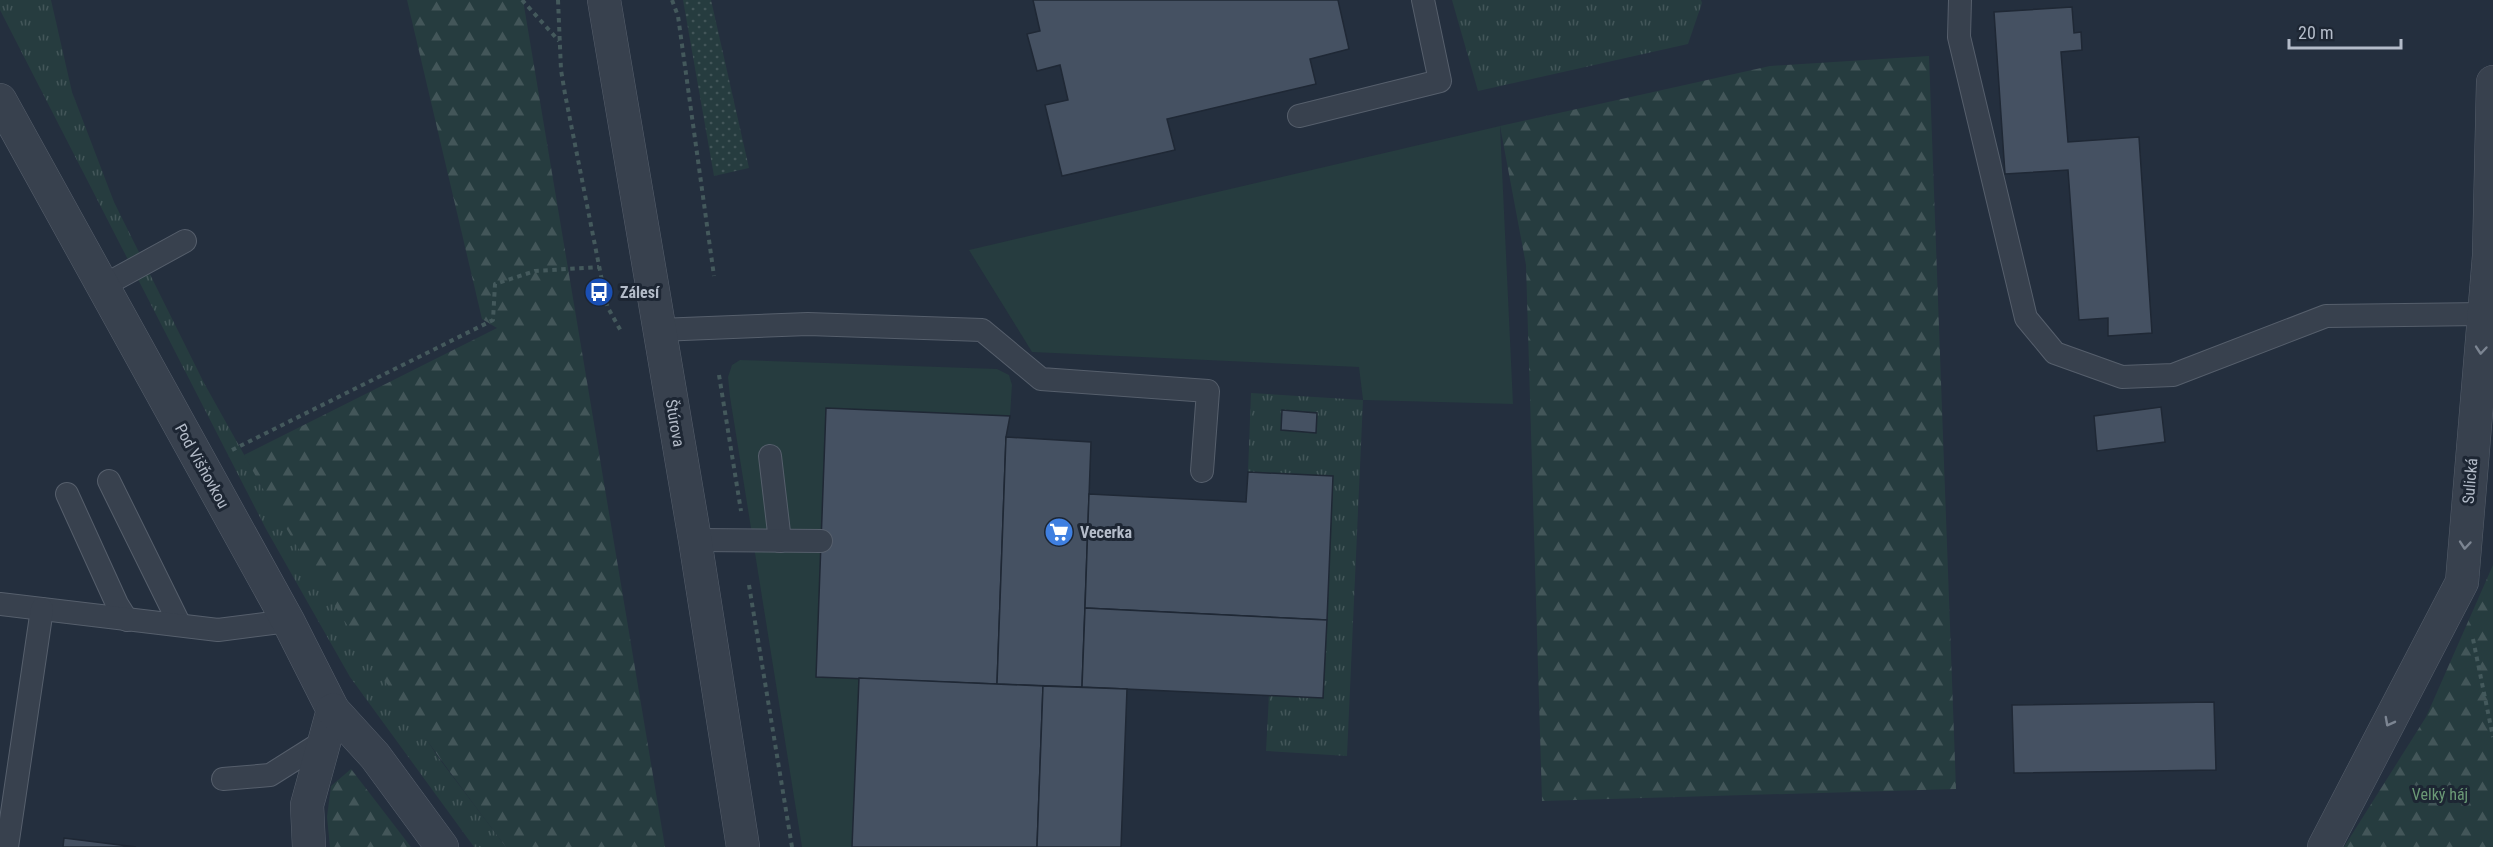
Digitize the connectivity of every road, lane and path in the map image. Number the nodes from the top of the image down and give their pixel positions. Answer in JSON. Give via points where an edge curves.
{"nodes":[{"id":1,"x":522,"y":0,"type":"edge"},
{"id":2,"x":604,"y":0,"type":"edge"},
{"id":3,"x":672,"y":0,"type":"edge"},
{"id":4,"x":1423,"y":0,"type":"edge"},
{"id":5,"x":1960,"y":0,"type":"edge"},
{"id":6,"x":560,"y":42,"type":"dead end"},
{"id":7,"x":2493,"y":82,"type":"edge"},
{"id":8,"x":0,"y":100,"type":"edge"},
{"id":9,"x":1299,"y":116,"type":"dead end"},
{"id":10,"x":185,"y":241,"type":"dead end"},
{"id":11,"x":599,"y":267,"type":"dead end"},
{"id":12,"x":714,"y":276,"type":"dead end"},
{"id":13,"x":103,"y":286,"type":"junction"},
{"id":14,"x":2483,"y":314,"type":"junction"},
{"id":15,"x":659,"y":330,"type":"junction"},
{"id":16,"x":719,"y":375,"type":"dead end"},
{"id":17,"x":770,"y":456,"type":"dead end"},
{"id":18,"x":202,"y":465,"type":"junction"},
{"id":19,"x":1202,"y":471,"type":"dead end"},
{"id":20,"x":109,"y":481,"type":"dead end"},
{"id":21,"x":67,"y":494,"type":"dead end"},
{"id":22,"x":743,"y":519,"type":"dead end"},
{"id":23,"x":695,"y":540,"type":"junction"},
{"id":24,"x":780,"y":541,"type":"junction"},
{"id":25,"x":821,"y":541,"type":"dead end"},
{"id":26,"x":750,"y":585,"type":"dead end"},
{"id":27,"x":0,"y":604,"type":"edge"},
{"id":28,"x":42,"y":609,"type":"junction"},
{"id":29,"x":127,"y":620,"type":"junction"},
{"id":30,"x":288,"y":621,"type":"junction"},
{"id":31,"x":180,"y":625,"type":"junction"},
{"id":32,"x":2473,"y":637,"type":"dead end"},
{"id":33,"x":333,"y":710,"type":"junction"},
{"id":34,"x":2493,"y":736,"type":"edge"},
{"id":35,"x":324,"y":741,"type":"junction"},
{"id":36,"x":223,"y":779,"type":"dead end"},
{"id":37,"x":7,"y":847,"type":"edge"},
{"id":38,"x":309,"y":847,"type":"edge"},
{"id":39,"x":442,"y":847,"type":"edge"},
{"id":40,"x":743,"y":847,"type":"edge"},
{"id":41,"x":792,"y":847,"type":"edge"},
{"id":42,"x":2324,"y":847,"type":"edge"}],
"edges":[{"from":1,"to":6,"type":"path"},
{"from":2,"to":15,"type":"street","name":"Štúrova"},
{"from":3,"to":12,"type":"path","via":[[678,16]]},
{"from":4,"to":9,"type":"lane","via":[[1440,81]]},
{"from":5,"to":14,"type":"lane","via":[[1959,37],[2026,318],[2055,353],[2122,377],[2173,375],[2326,316]]},
{"from":7,"to":14,"type":"street","name":"Sulická"},
{"from":8,"to":13,"type":"street","name":"Pod Višňovkou"},
{"from":10,"to":13,"type":"lane"},
{"from":11,"to":18,"type":"path","via":[[535,271],[495,284],[493,320]]},
{"from":13,"to":18,"type":"street","name":"Pod Višňovkou"},
{"from":14,"to":42,"type":"street","name":"Sulická","one_way":true,"via":[[2462,582]]},
{"from":15,"to":19,"type":"lane","via":[[808,324],[982,330],[1041,379],[1208,391]]},
{"from":15,"to":23,"type":"street","name":"Štúrova"},
{"from":16,"to":22,"type":"path"},
{"from":17,"to":24,"type":"lane"},
{"from":18,"to":30,"type":"street","name":"Pod Višňovkou"},
{"from":20,"to":31,"type":"lane"},
{"from":21,"to":29,"type":"lane"},
{"from":23,"to":24,"type":"lane"},
{"from":23,"to":40,"type":"street","name":"Štúrova"},
{"from":24,"to":25,"type":"lane"},
{"from":26,"to":41,"type":"path"},
{"from":27,"to":28,"type":"lane"},
{"from":28,"to":29,"type":"lane"},
{"from":28,"to":37,"type":"lane"},
{"from":29,"to":31,"type":"lane"},
{"from":30,"to":31,"type":"lane","via":[[218,630]]},
{"from":30,"to":33,"type":"street","name":"Pod Višňovkou"},
{"from":32,"to":34,"type":"path"},
{"from":33,"to":35,"type":"street"},
{"from":33,"to":39,"type":"street","name":"Pod Višňovkou","via":[[375,756]]},
{"from":35,"to":36,"type":"lane","via":[[270,775]]},
{"from":35,"to":38,"type":"street","via":[[307,805]]}]}
